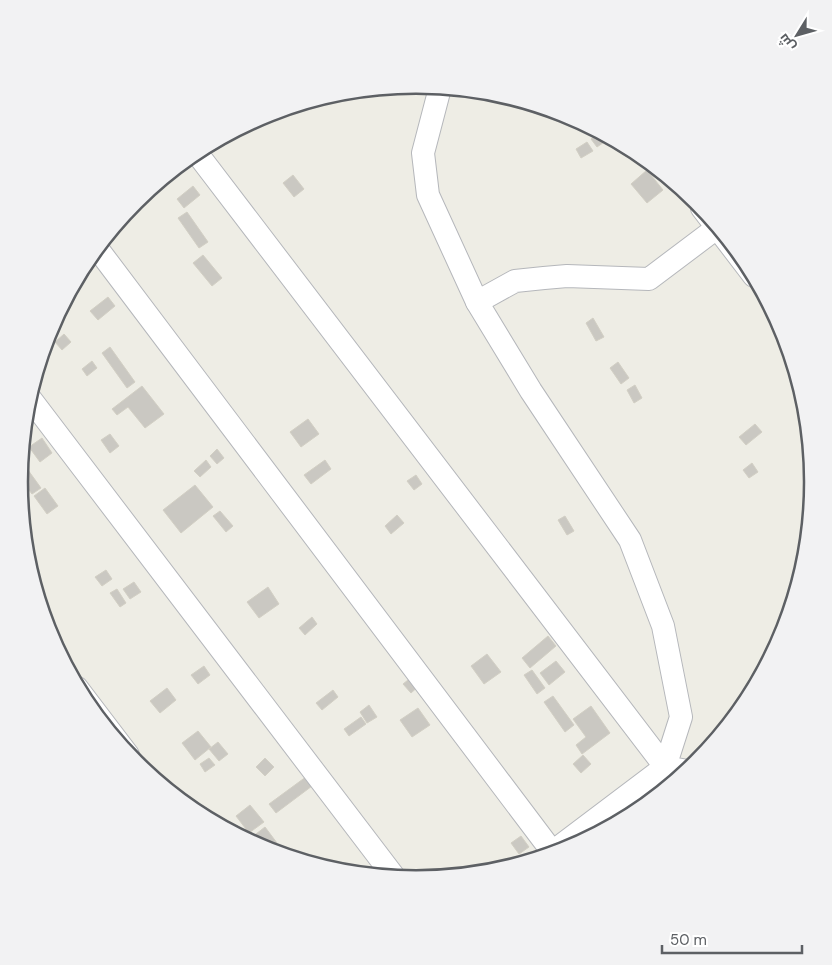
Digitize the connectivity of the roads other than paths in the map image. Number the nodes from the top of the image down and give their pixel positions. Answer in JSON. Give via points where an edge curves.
{"nodes":[{"id":1,"x":438,"y":95,"type":"edge"},
{"id":2,"x":201,"y":158,"type":"edge"},
{"id":3,"x":712,"y":231,"type":"edge"},
{"id":4,"x":102,"y":255,"type":"edge"},
{"id":5,"x":477,"y":302,"type":"junction"},
{"id":6,"x":35,"y":405,"type":"edge"},
{"id":7,"x":670,"y":774,"type":"edge"},
{"id":8,"x":580,"y":834,"type":"edge"},
{"id":9,"x":546,"y":848,"type":"edge"},
{"id":10,"x":389,"y":870,"type":"edge"}],
"edges":[{"from":1,"to":5,"type":"street","via":[[423,153],[428,195]]},
{"from":2,"to":7,"type":"street"},
{"from":3,"to":5,"type":"street","via":[[649,279],[567,276],[515,281]]},
{"from":4,"to":9,"type":"street"},
{"from":5,"to":7,"type":"street","via":[[531,391],[630,540],[663,626],[681,717]]},
{"from":6,"to":10,"type":"street"},
{"from":7,"to":8,"type":"street"}]}
